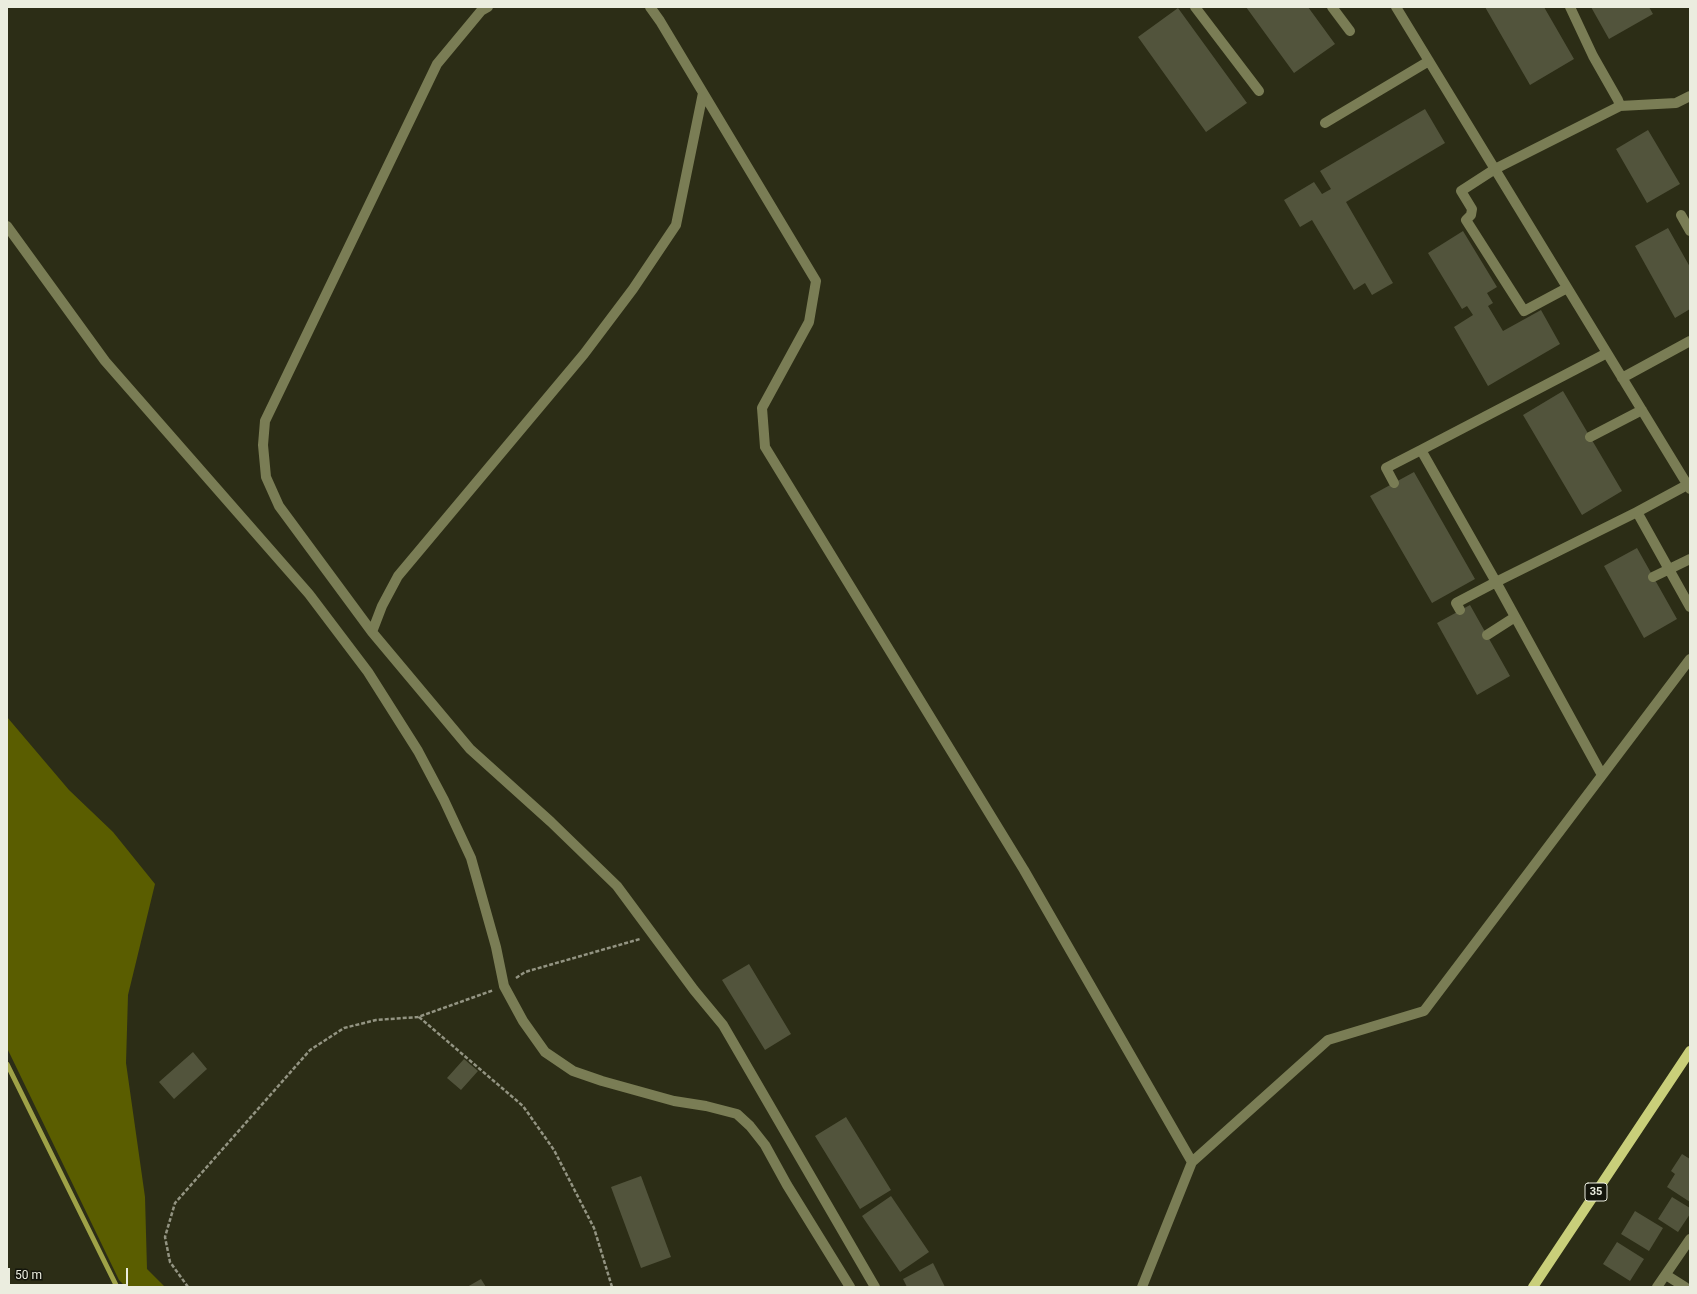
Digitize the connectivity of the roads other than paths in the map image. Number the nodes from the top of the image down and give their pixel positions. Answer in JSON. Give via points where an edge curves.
{"nodes":[{"id":1,"x":488,"y":7,"type":"edge"},
{"id":2,"x":650,"y":7,"type":"edge"},
{"id":3,"x":1195,"y":7,"type":"edge"},
{"id":4,"x":1332,"y":7,"type":"edge"},
{"id":5,"x":1396,"y":7,"type":"edge"},
{"id":6,"x":1570,"y":7,"type":"edge"},
{"id":7,"x":1350,"y":31,"type":"dead end"},
{"id":8,"x":1429,"y":61,"type":"junction"},
{"id":9,"x":1259,"y":92,"type":"dead end"},
{"id":10,"x":703,"y":93,"type":"junction"},
{"id":11,"x":1690,"y":96,"type":"edge"},
{"id":12,"x":1620,"y":106,"type":"junction"},
{"id":13,"x":1324,"y":123,"type":"dead end"},
{"id":14,"x":1495,"y":169,"type":"junction"},
{"id":15,"x":1681,"y":215,"type":"dead end"},
{"id":16,"x":7,"y":226,"type":"edge"},
{"id":17,"x":1690,"y":231,"type":"edge"},
{"id":18,"x":1567,"y":288,"type":"junction"},
{"id":19,"x":1690,"y":341,"type":"edge"},
{"id":20,"x":1607,"y":353,"type":"junction"},
{"id":21,"x":1622,"y":378,"type":"junction"},
{"id":22,"x":1642,"y":410,"type":"junction"},
{"id":23,"x":1590,"y":437,"type":"dead end"},
{"id":24,"x":1422,"y":450,"type":"junction"},
{"id":25,"x":1394,"y":483,"type":"dead end"},
{"id":26,"x":1689,"y":487,"type":"edge"},
{"id":27,"x":1637,"y":512,"type":"junction"},
{"id":28,"x":1690,"y":559,"type":"edge"},
{"id":29,"x":1669,"y":569,"type":"junction"},
{"id":30,"x":1653,"y":577,"type":"dead end"},
{"id":31,"x":1496,"y":582,"type":"junction"},
{"id":32,"x":1690,"y":607,"type":"edge"},
{"id":33,"x":1460,"y":610,"type":"dead end"},
{"id":34,"x":1515,"y":617,"type":"junction"},
{"id":35,"x":372,"y":632,"type":"junction"},
{"id":36,"x":1487,"y":634,"type":"dead end"},
{"id":37,"x":1690,"y":659,"type":"edge"},
{"id":38,"x":1602,"y":775,"type":"junction"},
{"id":39,"x":1690,"y":1051,"type":"edge"},
{"id":40,"x":1192,"y":1162,"type":"junction"},
{"id":41,"x":1690,"y":1239,"type":"edge"},
{"id":42,"x":1666,"y":1275,"type":"junction"},
{"id":43,"x":850,"y":1287,"type":"edge"},
{"id":44,"x":875,"y":1287,"type":"edge"},
{"id":45,"x":1142,"y":1287,"type":"edge"},
{"id":46,"x":1532,"y":1287,"type":"edge"},
{"id":47,"x":1657,"y":1287,"type":"edge"},
{"id":48,"x":1685,"y":1287,"type":"edge"}],
"edges":[{"from":1,"to":35,"type":"street","via":[[481,11],[437,64],[265,421],[263,445],[266,477],[279,506]]},
{"from":2,"to":10,"type":"street"},
{"from":3,"to":9,"type":"street"},
{"from":4,"to":7,"type":"street"},
{"from":5,"to":8,"type":"street"},
{"from":6,"to":12,"type":"street"},
{"from":8,"to":13,"type":"street"},
{"from":8,"to":14,"type":"street"},
{"from":10,"to":35,"type":"street","via":[[676,225],[584,354],[398,576]]},
{"from":10,"to":40,"type":"street","via":[[816,281],[809,322],[762,408],[765,447],[1024,870]]},
{"from":11,"to":12,"type":"street","via":[[1676,103]]},
{"from":12,"to":14,"type":"street"},
{"from":14,"to":18,"type":"street"},
{"from":14,"to":18,"type":"street","via":[[1461,191],[1472,208],[1471,215],[1466,220],[1524,311]]},
{"from":15,"to":17,"type":"street"},
{"from":16,"to":43,"type":"street","via":[[105,361],[309,594],[368,672],[418,751],[444,800],[471,858],[504,986],[523,1021],[545,1052],[573,1071],[674,1101],[737,1114],[765,1145]]},
{"from":18,"to":20,"type":"street"},
{"from":19,"to":21,"type":"street"},
{"from":20,"to":21,"type":"street"},
{"from":20,"to":24,"type":"street"},
{"from":21,"to":22,"type":"street"},
{"from":22,"to":23,"type":"street"},
{"from":22,"to":26,"type":"street"},
{"from":24,"to":25,"type":"street","via":[[1386,468]]},
{"from":24,"to":31,"type":"street"},
{"from":26,"to":27,"type":"street"},
{"from":27,"to":29,"type":"street"},
{"from":27,"to":31,"type":"street"},
{"from":28,"to":29,"type":"street"},
{"from":29,"to":30,"type":"street"},
{"from":29,"to":32,"type":"street"},
{"from":31,"to":33,"type":"street","via":[[1456,603]]},
{"from":31,"to":34,"type":"street"},
{"from":34,"to":36,"type":"street"},
{"from":34,"to":38,"type":"street"},
{"from":35,"to":44,"type":"street","via":[[470,749],[617,886],[724,1026]]},
{"from":37,"to":38,"type":"street"},
{"from":38,"to":40,"type":"street","via":[[1424,1011],[1328,1040]]},
{"from":39,"to":46,"type":"main road","number":"35"},
{"from":40,"to":45,"type":"street"},
{"from":41,"to":42,"type":"street"},
{"from":42,"to":47,"type":"street"},
{"from":42,"to":48,"type":"street"}]}
